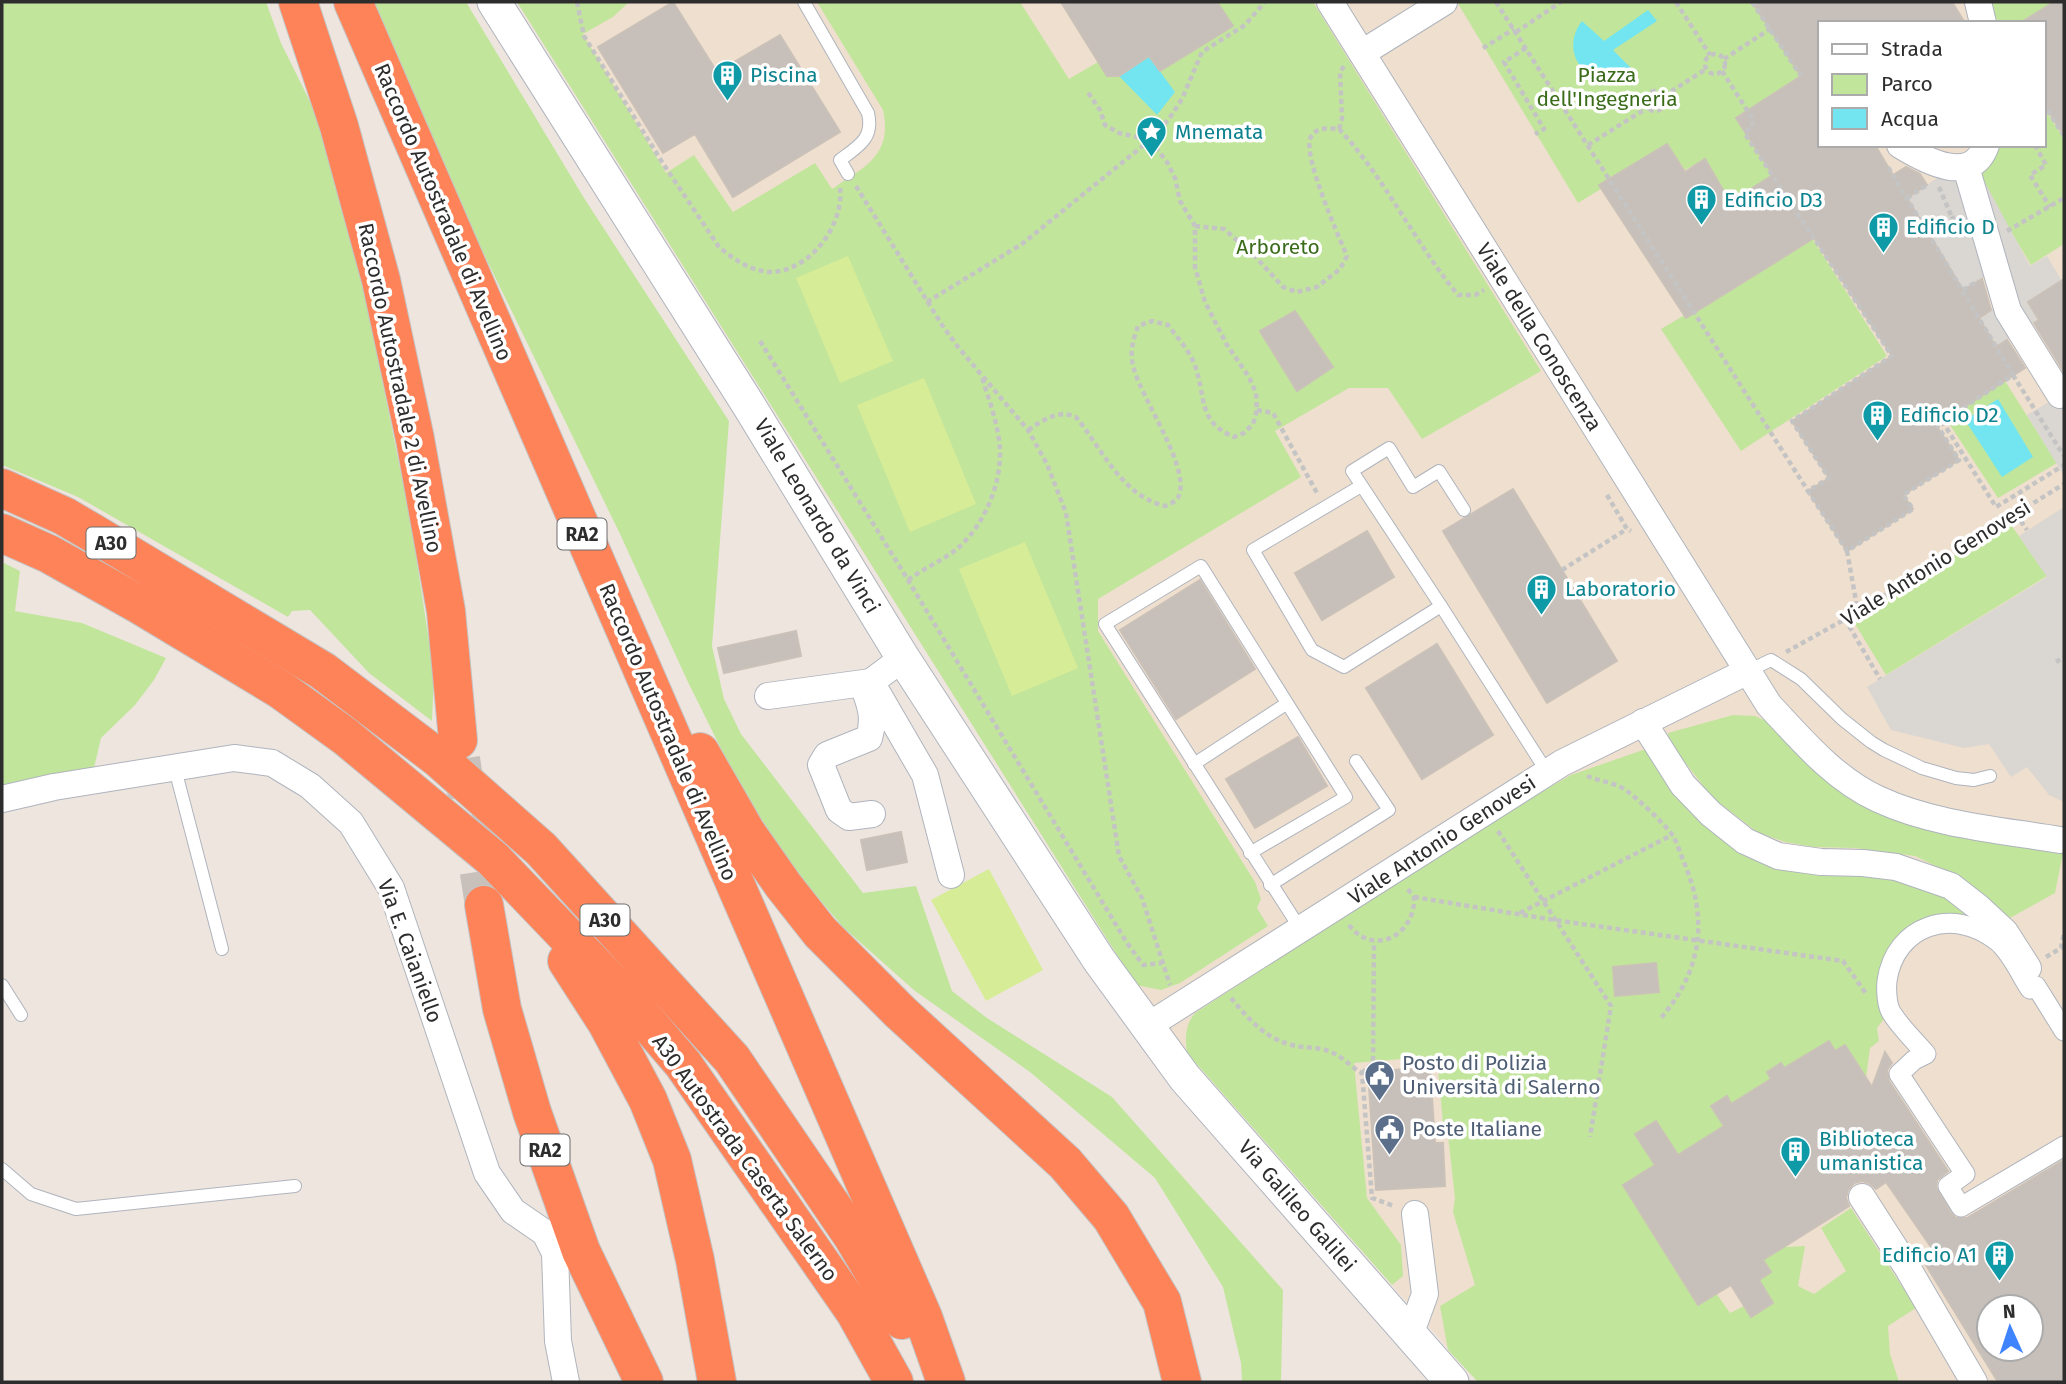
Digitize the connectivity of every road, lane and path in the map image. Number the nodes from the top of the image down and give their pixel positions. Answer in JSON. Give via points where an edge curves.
{"nodes":[{"id":1,"x":298,"y":2,"type":"edge"},
{"id":2,"x":352,"y":2,"type":"edge"},
{"id":3,"x":494,"y":2,"type":"edge"},
{"id":4,"x":577,"y":2,"type":"edge"},
{"id":5,"x":804,"y":2,"type":"edge"},
{"id":6,"x":1265,"y":2,"type":"edge"},
{"id":7,"x":1330,"y":2,"type":"edge"},
{"id":8,"x":1444,"y":2,"type":"edge"},
{"id":9,"x":1496,"y":2,"type":"edge"},
{"id":10,"x":1561,"y":2,"type":"edge"},
{"id":11,"x":1676,"y":2,"type":"edge"},
{"id":12,"x":1752,"y":2,"type":"edge"},
{"id":13,"x":1978,"y":2,"type":"edge"},
{"id":14,"x":1983,"y":21,"type":"edge"},
{"id":15,"x":1770,"y":29,"type":"junction"},
{"id":16,"x":1515,"y":30,"type":"junction"},
{"id":17,"x":1483,"y":48,"type":"dead end"},
{"id":18,"x":1526,"y":48,"type":"junction"},
{"id":19,"x":1362,"y":53,"type":"junction"},
{"id":20,"x":1710,"y":55,"type":"junction"},
{"id":21,"x":1724,"y":59,"type":"junction"},
{"id":22,"x":1706,"y":69,"type":"junction"},
{"id":23,"x":1722,"y":71,"type":"junction"},
{"id":24,"x":1801,"y":76,"type":"dead end"},
{"id":25,"x":1087,"y":91,"type":"dead end"},
{"id":26,"x":1664,"y":96,"type":"junction"},
{"id":27,"x":2045,"y":106,"type":"edge"},
{"id":28,"x":1647,"y":108,"type":"junction"},
{"id":29,"x":1339,"y":129,"type":"junction"},
{"id":30,"x":1535,"y":134,"type":"dead end"},
{"id":31,"x":2064,"y":136,"type":"edge"},
{"id":32,"x":1150,"y":140,"type":"junction"},
{"id":33,"x":1588,"y":145,"type":"junction"},
{"id":34,"x":1985,"y":147,"type":"edge"},
{"id":35,"x":2036,"y":147,"type":"edge"},
{"id":36,"x":1894,"y":155,"type":"edge"},
{"id":37,"x":420,"y":159,"type":"junction"},
{"id":38,"x":1966,"y":167,"type":"junction"},
{"id":39,"x":848,"y":174,"type":"junction"},
{"id":40,"x":2064,"y":198,"type":"edge"},
{"id":41,"x":1978,"y":206,"type":"junction"},
{"id":42,"x":2050,"y":206,"type":"junction"},
{"id":43,"x":1195,"y":226,"type":"junction"},
{"id":44,"x":1928,"y":231,"type":"junction"},
{"id":45,"x":1988,"y":242,"type":"junction"},
{"id":46,"x":1503,"y":279,"type":"junction"},
{"id":47,"x":927,"y":302,"type":"junction"},
{"id":48,"x":760,"y":341,"type":"dead end"},
{"id":49,"x":980,"y":373,"type":"junction"},
{"id":50,"x":2013,"y":375,"type":"junction"},
{"id":51,"x":2060,"y":395,"type":"dead end"},
{"id":52,"x":1257,"y":410,"type":"junction"},
{"id":53,"x":1942,"y":421,"type":"junction"},
{"id":54,"x":1028,"y":430,"type":"junction"},
{"id":55,"x":2064,"y":456,"type":"edge"},
{"id":56,"x":2064,"y":464,"type":"edge"},
{"id":57,"x":2064,"y":484,"type":"edge"},
{"id":58,"x":1361,"y":485,"type":"junction"},
{"id":59,"x":2,"y":488,"type":"edge"},
{"id":60,"x":1808,"y":491,"type":"junction"},
{"id":61,"x":1325,"y":507,"type":"junction"},
{"id":62,"x":1464,"y":510,"type":"dead end"},
{"id":63,"x":2016,"y":514,"type":"junction"},
{"id":64,"x":1627,"y":529,"type":"dead end"},
{"id":65,"x":2027,"y":530,"type":"dead end"},
{"id":66,"x":2,"y":533,"type":"edge"},
{"id":67,"x":1847,"y":551,"type":"junction"},
{"id":68,"x":1562,"y":570,"type":"dead end"},
{"id":69,"x":908,"y":580,"type":"junction"},
{"id":70,"x":1441,"y":606,"type":"junction"},
{"id":71,"x":1858,"y":612,"type":"junction"},
{"id":72,"x":1845,"y":619,"type":"junction"},
{"id":73,"x":2064,"y":657,"type":"edge"},
{"id":74,"x":903,"y":658,"type":"junction"},
{"id":75,"x":2056,"y":662,"type":"dead end"},
{"id":76,"x":1759,"y":666,"type":"junction"},
{"id":77,"x":1880,"y":679,"type":"dead end"},
{"id":78,"x":866,"y":683,"type":"junction"},
{"id":79,"x":768,"y":696,"type":"dead end"},
{"id":80,"x":1286,"y":704,"type":"junction"},
{"id":81,"x":1643,"y":722,"type":"junction"},
{"id":82,"x":346,"y":737,"type":"junction"},
{"id":83,"x":458,"y":740,"type":"tunnel mouth"},
{"id":84,"x":1356,"y":761,"type":"dead end"},
{"id":85,"x":1194,"y":764,"type":"junction"},
{"id":86,"x":1554,"y":767,"type":"junction"},
{"id":87,"x":175,"y":769,"type":"junction"},
{"id":88,"x":1990,"y":776,"type":"dead end"},
{"id":89,"x":2,"y":799,"type":"edge"},
{"id":90,"x":1487,"y":812,"type":"junction"},
{"id":91,"x":873,"y":814,"type":"dead end"},
{"id":92,"x":1672,"y":835,"type":"junction"},
{"id":93,"x":2060,"y":840,"type":"dead end"},
{"id":94,"x":1250,"y":853,"type":"junction"},
{"id":95,"x":1394,"y":870,"type":"junction"},
{"id":96,"x":951,"y":875,"type":"dead end"},
{"id":97,"x":1270,"y":885,"type":"junction"},
{"id":98,"x":1414,"y":897,"type":"junction"},
{"id":99,"x":1543,"y":901,"type":"junction"},
{"id":100,"x":484,"y":905,"type":"tunnel mouth"},
{"id":101,"x":1336,"y":908,"type":"junction"},
{"id":102,"x":1520,"y":913,"type":"junction"},
{"id":103,"x":1554,"y":920,"type":"junction"},
{"id":104,"x":1301,"y":930,"type":"junction"},
{"id":105,"x":1698,"y":940,"type":"junction"},
{"id":106,"x":1374,"y":942,"type":"junction"},
{"id":107,"x":222,"y":949,"type":"dead end"},
{"id":108,"x":1162,"y":963,"type":"junction"},
{"id":109,"x":2028,"y":968,"type":"dead end"},
{"id":110,"x":1219,"y":981,"type":"junction"},
{"id":111,"x":2,"y":985,"type":"edge"},
{"id":112,"x":1874,"y":1004,"type":"dead end"},
{"id":113,"x":1179,"y":1005,"type":"junction"},
{"id":114,"x":20,"y":1015,"type":"dead end"},
{"id":115,"x":1660,"y":1019,"type":"dead end"},
{"id":116,"x":1146,"y":1027,"type":"junction"},
{"id":117,"x":2064,"y":1031,"type":"edge"},
{"id":118,"x":1363,"y":1073,"type":"junction"},
{"id":119,"x":1590,"y":1137,"type":"dead end"},
{"id":120,"x":2064,"y":1146,"type":"edge"},
{"id":121,"x":2,"y":1169,"type":"edge"},
{"id":122,"x":295,"y":1186,"type":"dead end"},
{"id":123,"x":1862,"y":1197,"type":"dead end"},
{"id":124,"x":1415,"y":1213,"type":"joint"},
{"id":125,"x":1410,"y":1335,"type":"junction"},
{"id":126,"x":566,"y":1382,"type":"edge"},
{"id":127,"x":644,"y":1382,"type":"edge"},
{"id":128,"x":717,"y":1382,"type":"edge"},
{"id":129,"x":894,"y":1382,"type":"edge"},
{"id":130,"x":935,"y":1382,"type":"edge"},
{"id":131,"x":946,"y":1382,"type":"edge"},
{"id":132,"x":1182,"y":1382,"type":"edge"},
{"id":133,"x":1452,"y":1382,"type":"edge"},
{"id":134,"x":1974,"y":1382,"type":"edge"}],
"edges":[{"from":1,"to":83,"type":"highway","name":"Raccordo Autostradale 2 di Avellino","via":[[381,280],[446,611]]},
{"from":2,"to":37,"type":"highway","name":"Raccordo Autostradale di Avellino","number":"RA2"},
{"from":3,"to":74,"type":"street","name":"Viale Leonardo da Vinci"},
{"from":4,"to":39,"type":"path","via":[[584,36],[662,162],[729,256],[770,272],[786,269],[814,253],[831,229],[841,195],[840,180]]},
{"from":5,"to":39,"type":"lane","via":[[868,113],[866,140],[840,160]]},
{"from":6,"to":32,"type":"path","via":[[1245,25],[1202,52],[1182,99]]},
{"from":7,"to":19,"type":"street","name":"Viale della Conoscenza"},
{"from":8,"to":19,"type":"street"},
{"from":9,"to":16,"type":"path"},
{"from":10,"to":16,"type":"path"},
{"from":11,"to":20,"type":"path"},
{"from":12,"to":15,"type":"path"},
{"from":13,"to":14,"type":"street"},
{"from":15,"to":21,"type":"path"},
{"from":15,"to":24,"type":"path"},
{"from":16,"to":17,"type":"path"},
{"from":16,"to":18,"type":"path"},
{"from":18,"to":30,"type":"path","via":[[1504,62],[1544,128]]},
{"from":18,"to":33,"type":"path"},
{"from":19,"to":29,"type":"path","via":[[1341,69]]},
{"from":19,"to":46,"type":"street","name":"Viale della Conoscenza"},
{"from":20,"to":21,"type":"path"},
{"from":20,"to":22,"type":"path"},
{"from":21,"to":23,"type":"path"},
{"from":22,"to":23,"type":"path","via":[[1712,74]]},
{"from":22,"to":26,"type":"path"},
{"from":23,"to":60,"type":"path","via":[[1754,121],[1745,134],[1892,356],[1792,421],[1829,478]]},
{"from":25,"to":32,"type":"path","via":[[1105,125]]},
{"from":26,"to":28,"type":"path","via":[[1665,106],[1660,110]]},
{"from":26,"to":28,"type":"path","via":[[1656,90],[1649,93],[1644,101]]},
{"from":27,"to":31,"type":"path"},
{"from":28,"to":33,"type":"path"},
{"from":29,"to":43,"type":"path","via":[[1320,129],[1309,141],[1314,168],[1347,256],[1340,269],[1317,287],[1297,292],[1283,287],[1224,229]]},
{"from":29,"to":46,"type":"path","via":[[1458,295],[1475,295]]},
{"from":32,"to":43,"type":"path","via":[[1167,162],[1180,201]]},
{"from":32,"to":47,"type":"path","via":[[1022,244]]},
{"from":33,"to":60,"type":"path"},
{"from":34,"to":38,"type":"street","via":[[1980,160]]},
{"from":35,"to":42,"type":"path","via":[[2046,164],[2030,174]]},
{"from":36,"to":38,"type":"street"},
{"from":36,"to":44,"type":"path"},
{"from":37,"to":131,"type":"highway","name":"Raccordo Autostradale di Avellino","number":"RA2","via":[[923,1317]]},
{"from":37,"to":132,"type":"highway","via":[[464,225],[704,760],[746,832],[820,932],[1065,1163],[1111,1217],[1162,1302]]},
{"from":38,"to":41,"type":"street"},
{"from":39,"to":47,"type":"path"},
{"from":40,"to":42,"type":"path"},
{"from":41,"to":44,"type":"path"},
{"from":41,"to":45,"type":"street"},
{"from":42,"to":45,"type":"path"},
{"from":43,"to":52,"type":"path","via":[[1195,267],[1205,302],[1249,377]]},
{"from":44,"to":50,"type":"path"},
{"from":45,"to":51,"type":"street","via":[[2008,311]]},
{"from":46,"to":76,"type":"street","name":"Viale della Conoscenza"},
{"from":47,"to":49,"type":"path"},
{"from":48,"to":69,"type":"path"},
{"from":49,"to":54,"type":"path"},
{"from":49,"to":69,"type":"path","via":[[1000,451],[995,489],[980,522],[958,548]]},
{"from":50,"to":53,"type":"path"},
{"from":50,"to":55,"type":"path"},
{"from":52,"to":54,"type":"path","via":[[1244,433],[1234,437],[1220,431],[1209,421],[1193,360],[1168,325],[1152,321],[1138,326],[1131,344],[1133,368],[1179,469],[1177,500],[1165,506],[1137,495],[1076,417],[1066,412]]},
{"from":52,"to":61,"type":"path","via":[[1273,413]]},
{"from":53,"to":56,"type":"path","via":[[1996,507]]},
{"from":53,"to":67,"type":"path","via":[[1937,425],[1959,460],[1903,495],[1913,509]]},
{"from":54,"to":108,"type":"path","via":[[1066,513],[1119,856],[1142,898]]},
{"from":57,"to":63,"type":"path","name":"Viale Antonio Genovesi"},
{"from":58,"to":61,"type":"lane"},
{"from":58,"to":62,"type":"lane","via":[[1352,471],[1389,448],[1413,487],[1439,471]]},
{"from":58,"to":70,"type":"lane"},
{"from":59,"to":130,"type":"highway","name":"A30 Autostrada Caserta Salerno","number":"A30","via":[[64,516],[323,671],[438,758],[541,849],[732,1059],[853,1237]]},
{"from":60,"to":67,"type":"path"},
{"from":61,"to":70,"type":"lane","via":[[1253,550],[1312,650],[1344,667]]},
{"from":63,"to":65,"type":"path"},
{"from":63,"to":71,"type":"path","name":"Viale Antonio Genovesi"},
{"from":64,"to":68,"type":"path"},
{"from":66,"to":82,"type":"highway","name":"A30 Autostrada Caserta Salerno","number":"A30","via":[[141,605],[281,690]]},
{"from":67,"to":71,"type":"path"},
{"from":69,"to":108,"type":"path","via":[[1128,943],[1143,965]]},
{"from":70,"to":86,"type":"lane"},
{"from":71,"to":72,"type":"path","name":"Viale Antonio Genovesi"},
{"from":72,"to":76,"type":"path","name":"Viale Antonio Genovesi"},
{"from":72,"to":77,"type":"path"},
{"from":73,"to":75,"type":"path"},
{"from":74,"to":78,"type":"street"},
{"from":74,"to":116,"type":"street","name":"Viale Leonardo da Vinci"},
{"from":76,"to":81,"type":"street","name":"Viale Antonio Genovesi"},
{"from":76,"to":88,"type":"lane","via":[[1801,679],[1842,719],[1884,750],[1956,778]]},
{"from":76,"to":93,"type":"street","name":"Viale della Conoscenza","via":[[1769,705],[1809,748],[1877,799],[1923,816]]},
{"from":78,"to":79,"type":"street"},
{"from":78,"to":91,"type":"street","via":[[873,710],[869,738],[827,755],[821,765],[839,810],[849,817]]},
{"from":78,"to":96,"type":"street","via":[[925,775]]},
{"from":80,"to":85,"type":"lane"},
{"from":80,"to":85,"type":"lane","via":[[1201,566],[1105,624]]},
{"from":80,"to":94,"type":"lane","via":[[1346,797]]},
{"from":81,"to":86,"type":"street","name":"Viale Antonio Genovesi"},
{"from":81,"to":109,"type":"street","via":[[1683,785],[1745,841],[1778,856],[1896,867],[1951,886],[2005,932]]},
{"from":82,"to":128,"type":"highway","via":[[359,763],[562,953],[607,1023],[648,1100],[673,1160]]},
{"from":82,"to":129,"type":"highway","name":"A30 Autostrada Caserta Salerno","number":"A30","via":[[493,859],[683,1064],[855,1312]]},
{"from":84,"to":97,"type":"lane","via":[[1389,810]]},
{"from":85,"to":94,"type":"lane"},
{"from":86,"to":90,"type":"street","name":"Viale Antonio Genovesi"},
{"from":86,"to":92,"type":"path","via":[[1625,789]]},
{"from":87,"to":89,"type":"street","name":"Via E. Caianiello"},
{"from":87,"to":107,"type":"lane"},
{"from":87,"to":126,"type":"street","name":"Via E. Caianiello","via":[[234,758],[272,763],[310,786],[351,823],[391,888],[487,1173],[513,1210],[545,1233],[555,1253],[558,1341]]},
{"from":90,"to":95,"type":"street","name":"Viale Antonio Genovesi"},
{"from":90,"to":99,"type":"path"},
{"from":92,"to":99,"type":"path"},
{"from":92,"to":105,"type":"path","via":[[1695,895]]},
{"from":94,"to":97,"type":"lane"},
{"from":95,"to":98,"type":"path"},
{"from":95,"to":101,"type":"street","name":"Viale Antonio Genovesi"},
{"from":97,"to":104,"type":"lane"},
{"from":98,"to":102,"type":"path"},
{"from":98,"to":106,"type":"path","via":[[1406,926],[1389,939]]},
{"from":99,"to":102,"type":"path"},
{"from":99,"to":103,"type":"path"},
{"from":100,"to":127,"type":"highway","number":"RA2","via":[[502,1009],[532,1112],[581,1251]]},
{"from":101,"to":104,"type":"street","name":"Viale Antonio Genovesi"},
{"from":101,"to":106,"type":"path","via":[[1355,933]]},
{"from":102,"to":103,"type":"path"},
{"from":103,"to":105,"type":"path"},
{"from":103,"to":119,"type":"path","via":[[1611,1006]]},
{"from":104,"to":110,"type":"street","name":"Viale Antonio Genovesi"},
{"from":105,"to":112,"type":"path","via":[[1843,961]]},
{"from":105,"to":115,"type":"path","via":[[1688,978]]},
{"from":106,"to":118,"type":"path","via":[[1373,1063]]},
{"from":108,"to":113,"type":"path"},
{"from":110,"to":113,"type":"street","name":"Viale Antonio Genovesi"},
{"from":110,"to":118,"type":"path","via":[[1252,1024],[1292,1045],[1335,1053]]},
{"from":111,"to":114,"type":"lane"},
{"from":113,"to":116,"type":"street","name":"Viale Antonio Genovesi"},
{"from":116,"to":125,"type":"street","name":"Via Galileo Galilei","via":[[1185,1079]]},
{"from":117,"to":120,"type":"street","via":[[2036,986],[2030,989],[2000,943],[1970,925],[1926,928],[1906,940],[1890,962],[1886,987],[1890,1011],[1926,1054],[1899,1074],[1965,1174],[1948,1186],[1961,1207]]},
{"from":118,"to":124,"type":"path","via":[[1372,1198]]},
{"from":121,"to":122,"type":"lane","via":[[31,1194],[76,1209]]},
{"from":123,"to":134,"type":"street"},
{"from":124,"to":125,"type":"street","via":[[1425,1294]]},
{"from":125,"to":133,"type":"street","name":"Via Galileo Galilei"}]}
